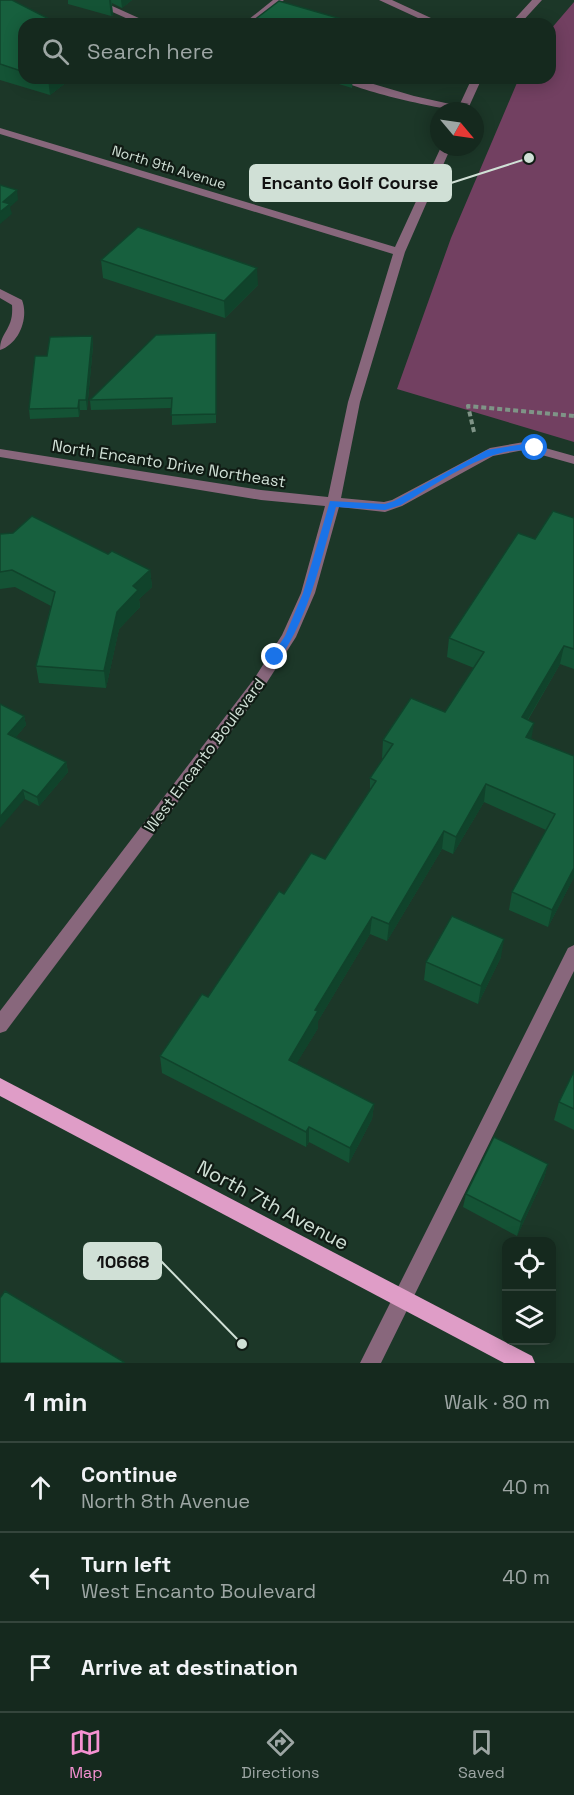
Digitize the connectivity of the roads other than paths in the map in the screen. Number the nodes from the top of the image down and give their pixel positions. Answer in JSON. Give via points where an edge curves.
{"nodes":[{"id":1,"x":91,"y":0,"type":"edge"},
{"id":2,"x":279,"y":0,"type":"edge"},
{"id":3,"x":384,"y":0,"type":"edge"},
{"id":4,"x":537,"y":0,"type":"edge"},
{"id":5,"x":133,"y":18,"type":"edge"},
{"id":6,"x":256,"y":18,"type":"edge"},
{"id":7,"x":425,"y":18,"type":"edge"},
{"id":8,"x":520,"y":18,"type":"edge"},
{"id":9,"x":362,"y":84,"type":"edge"},
{"id":10,"x":474,"y":84,"type":"edge"},
{"id":11,"x":466,"y":102,"type":"edge"},
{"id":12,"x":430,"y":103,"type":"edge"},
{"id":13,"x":0,"y":131,"type":"edge"},
{"id":14,"x":442,"y":156,"type":"edge"},
{"id":15,"x":399,"y":252,"type":"junction"},
{"id":16,"x":0,"y":293,"type":"edge"},
{"id":17,"x":0,"y":346,"type":"edge"},
{"id":18,"x":0,"y":453,"type":"edge"},
{"id":19,"x":574,"y":460,"type":"edge"},
{"id":20,"x":333,"y":504,"type":"junction"},
{"id":21,"x":574,"y":952,"type":"edge"},
{"id":22,"x":0,"y":1025,"type":"edge"},
{"id":23,"x":0,"y":1087,"type":"edge"},
{"id":24,"x":403,"y":1299,"type":"junction"},
{"id":25,"x":370,"y":1363,"type":"edge"},
{"id":26,"x":525,"y":1363,"type":"edge"}],
"edges":[{"from":1,"to":5,"type":"street"},
{"from":2,"to":6,"type":"street"},
{"from":3,"to":7,"type":"street"},
{"from":4,"to":8,"type":"street"},
{"from":9,"to":12,"type":"street"},
{"from":10,"to":11,"type":"street"},
{"from":13,"to":15,"type":"street","name":"North 9th Avenue"},
{"from":14,"to":15,"type":"street","name":"West Encanto Boulevard"},
{"from":15,"to":20,"type":"street","name":"West Encanto Boulevard","via":[[354,402]]},
{"from":16,"to":17,"type":"street","via":[[18,303],[20,320],[15,333]]},
{"from":18,"to":20,"type":"street","name":"North Encanto Drive Northeast"},
{"from":19,"to":20,"type":"street","name":"North Encanto Drive Northeast","via":[[524,446],[490,452],[398,503],[385,507]]},
{"from":20,"to":22,"type":"street","name":"West Encanto Boulevard","via":[[308,593],[289,637],[259,683]]},
{"from":21,"to":24,"type":"street"},
{"from":23,"to":24,"type":"main road","name":"North 7th Avenue"},
{"from":24,"to":25,"type":"street"},
{"from":24,"to":26,"type":"main road","name":"North 7th Avenue"}]}
